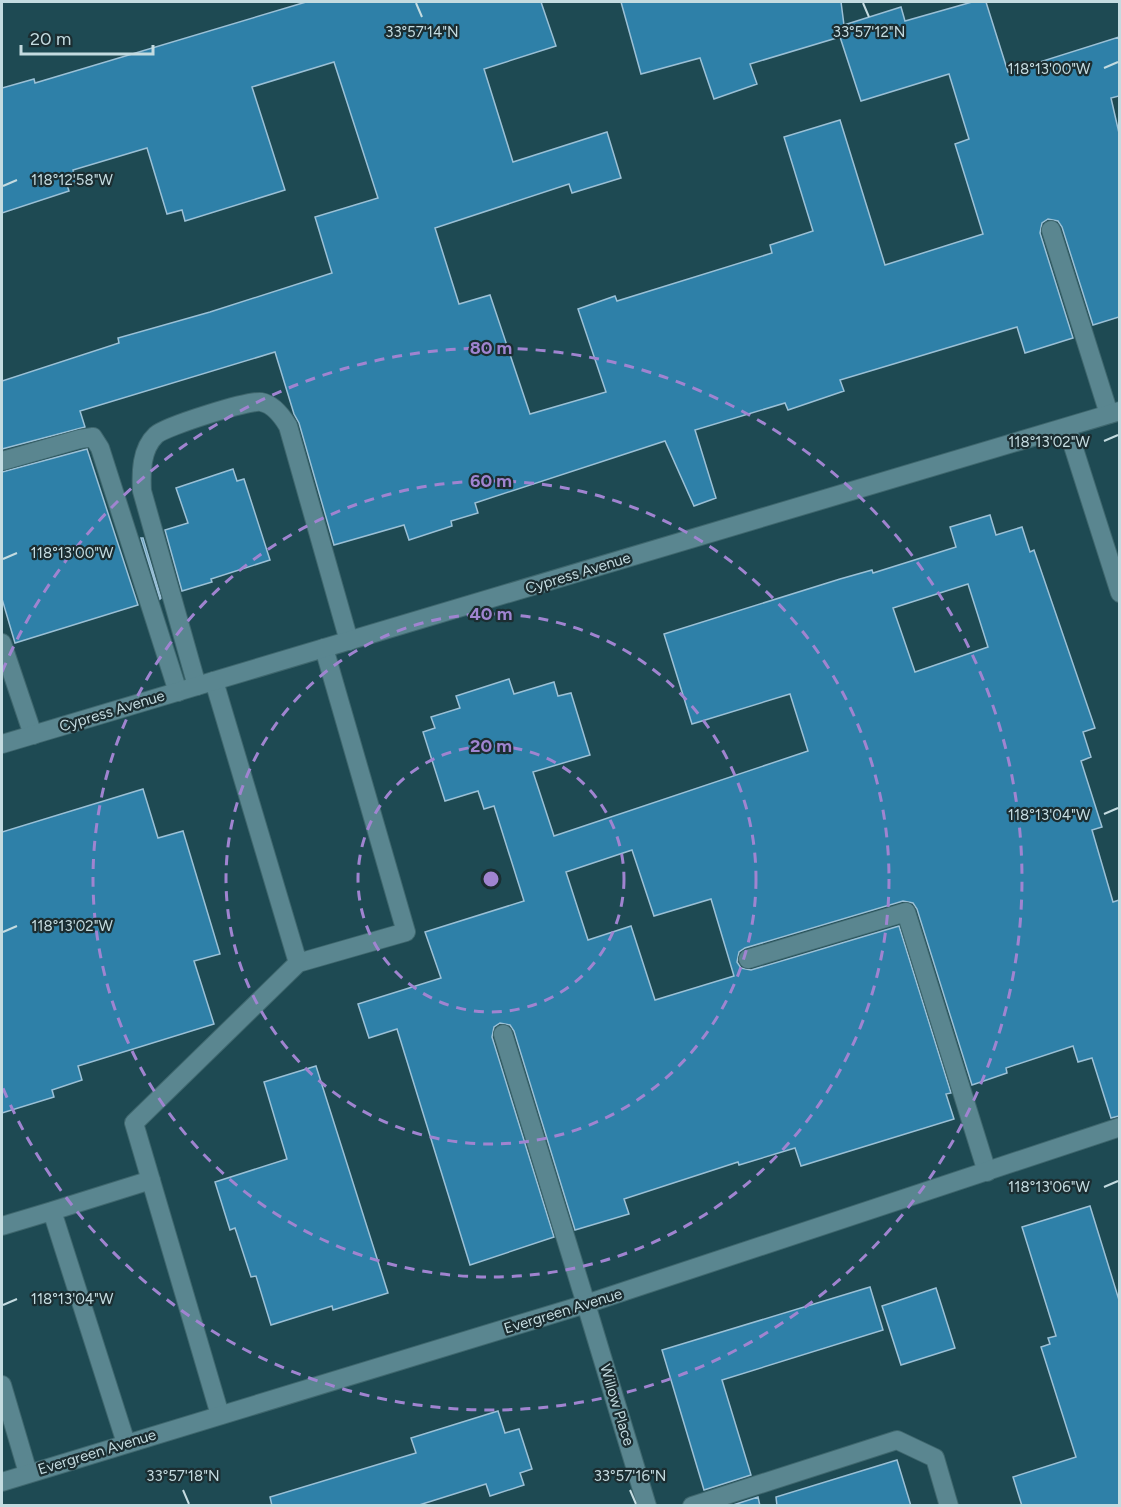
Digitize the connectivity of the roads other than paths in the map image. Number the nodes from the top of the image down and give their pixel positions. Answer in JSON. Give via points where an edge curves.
{"nodes":[{"id":1,"x":1051,"y":230,"type":"dead end"},
{"id":2,"x":1114,"y":412,"type":"edge"},
{"id":3,"x":1067,"y":427,"type":"junction"},
{"id":4,"x":2,"y":460,"type":"edge"},
{"id":5,"x":1119,"y":593,"type":"edge"},
{"id":6,"x":349,"y":641,"type":"junction"},
{"id":7,"x":2,"y":643,"type":"edge"},
{"id":8,"x":324,"y":648,"type":"junction"},
{"id":9,"x":206,"y":684,"type":"junction"},
{"id":10,"x":178,"y":692,"type":"junction"},
{"id":11,"x":33,"y":735,"type":"junction"},
{"id":12,"x":2,"y":744,"type":"edge"},
{"id":13,"x":748,"y":959,"type":"dead end"},
{"id":14,"x":298,"y":963,"type":"junction"},
{"id":15,"x":503,"y":1034,"type":"dead end"},
{"id":16,"x":1119,"y":1127,"type":"edge"},
{"id":17,"x":987,"y":1172,"type":"junction"},
{"id":18,"x":151,"y":1180,"type":"junction"},
{"id":19,"x":52,"y":1210,"type":"junction"},
{"id":20,"x":2,"y":1226,"type":"edge"},
{"id":21,"x":586,"y":1304,"type":"junction"},
{"id":22,"x":2,"y":1385,"type":"edge"},
{"id":23,"x":220,"y":1415,"type":"junction"},
{"id":24,"x":126,"y":1443,"type":"junction"},
{"id":25,"x":28,"y":1473,"type":"junction"},
{"id":26,"x":2,"y":1482,"type":"edge"},
{"id":27,"x":647,"y":1506,"type":"edge"},
{"id":28,"x":692,"y":1506,"type":"edge"},
{"id":29,"x":949,"y":1506,"type":"edge"}],
"edges":[{"from":1,"to":2,"type":"street"},
{"from":2,"to":3,"type":"street","name":"Cypress Avenue"},
{"from":3,"to":5,"type":"street"},
{"from":3,"to":6,"type":"street","name":"Cypress Avenue"},
{"from":4,"to":10,"type":"street","via":[[93,437],[100,448]]},
{"from":6,"to":8,"type":"street","name":"Cypress Avenue"},
{"from":6,"to":9,"type":"street","via":[[288,426],[283,417],[263,402],[251,402],[156,435],[141,471],[142,491]]},
{"from":7,"to":11,"type":"street"},
{"from":8,"to":9,"type":"street","name":"Cypress Avenue"},
{"from":8,"to":14,"type":"street","via":[[406,932]]},
{"from":9,"to":10,"type":"street","name":"Cypress Avenue"},
{"from":9,"to":14,"type":"street"},
{"from":10,"to":11,"type":"street","name":"Cypress Avenue"},
{"from":11,"to":12,"type":"street","name":"Cypress Avenue"},
{"from":13,"to":17,"type":"street","via":[[906,912]]},
{"from":14,"to":18,"type":"street","via":[[134,1123]]},
{"from":15,"to":21,"type":"street","name":"Willow Place"},
{"from":16,"to":17,"type":"street","name":"Evergreen Avenue"},
{"from":17,"to":21,"type":"street","name":"Evergreen Avenue"},
{"from":18,"to":19,"type":"street"},
{"from":18,"to":23,"type":"street"},
{"from":19,"to":20,"type":"street"},
{"from":19,"to":24,"type":"street"},
{"from":21,"to":23,"type":"street","name":"Evergreen Avenue"},
{"from":21,"to":27,"type":"street","name":"Willow Place"},
{"from":22,"to":25,"type":"street"},
{"from":23,"to":24,"type":"street","name":"Evergreen Avenue"},
{"from":24,"to":25,"type":"street","name":"Evergreen Avenue"},
{"from":25,"to":26,"type":"street","name":"Evergreen Avenue"},
{"from":28,"to":29,"type":"street","via":[[897,1440],[934,1458]]}]}
